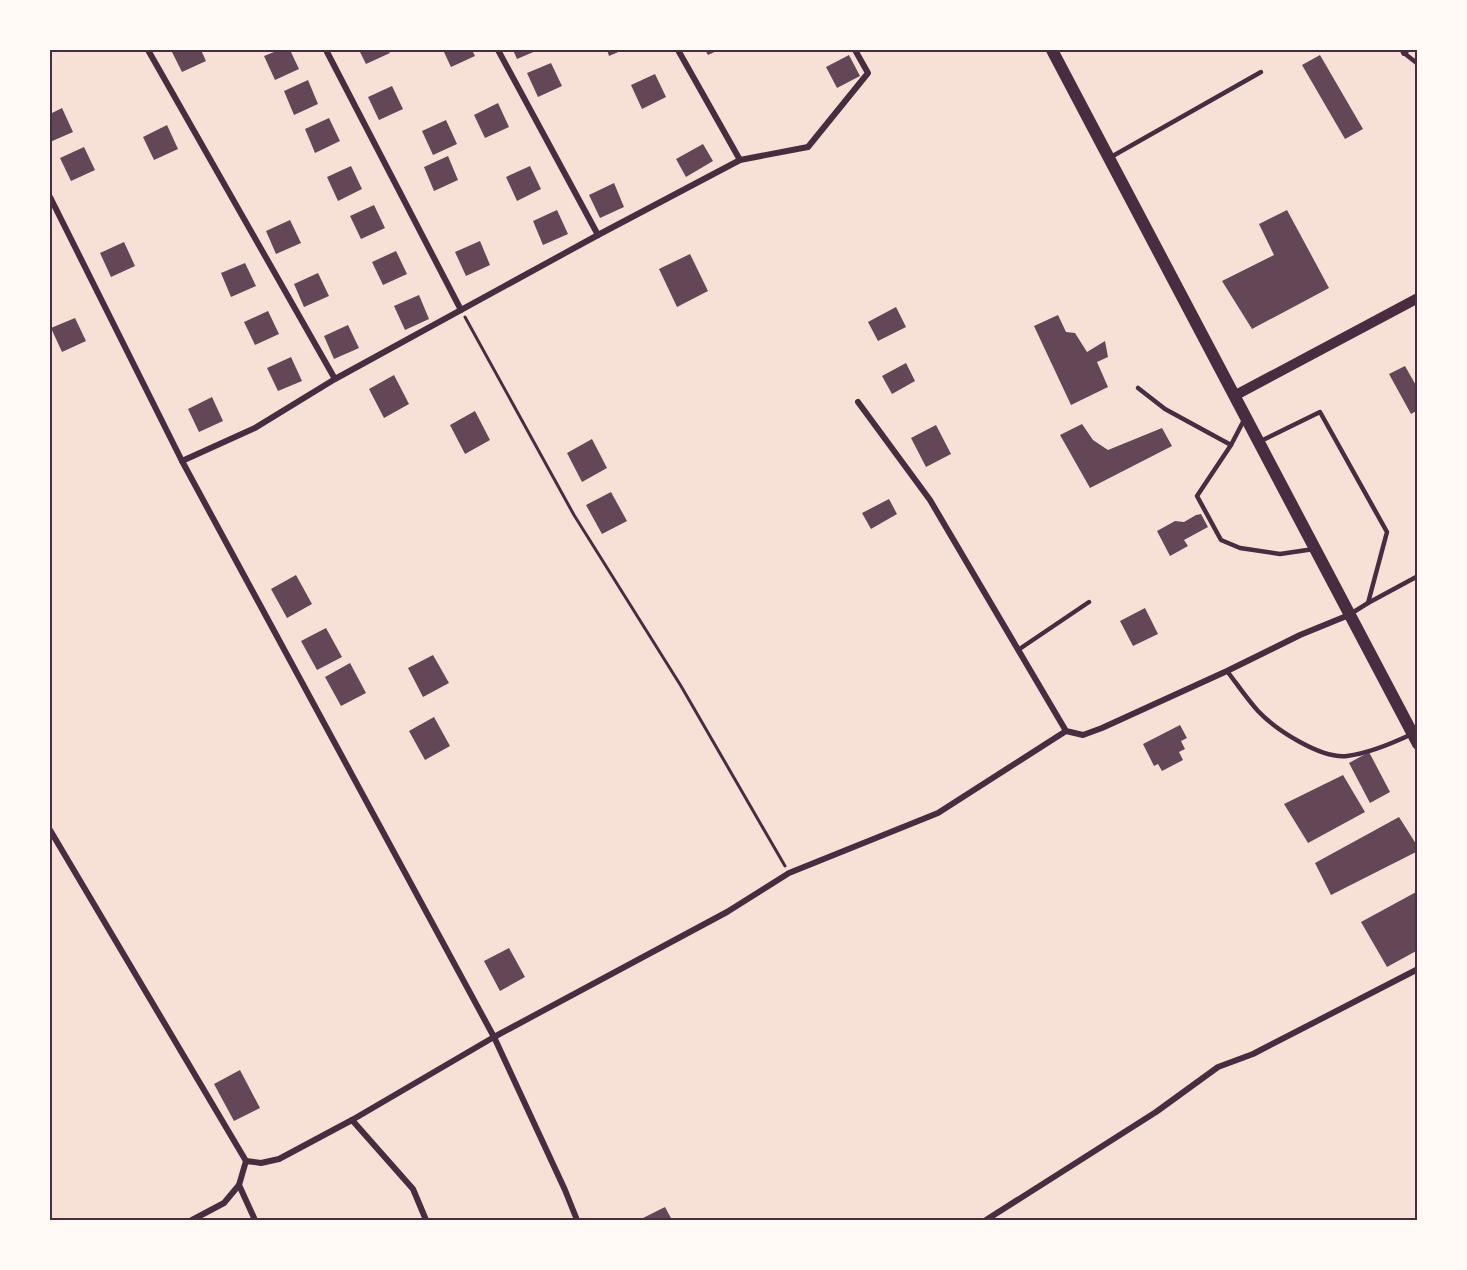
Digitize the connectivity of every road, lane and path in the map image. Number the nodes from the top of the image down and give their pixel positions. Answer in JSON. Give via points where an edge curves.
{"nodes":[{"id":1,"x":148,"y":50,"type":"edge"},
{"id":2,"x":326,"y":50,"type":"edge"},
{"id":3,"x":498,"y":50,"type":"edge"},
{"id":4,"x":678,"y":50,"type":"edge"},
{"id":5,"x":855,"y":50,"type":"edge"},
{"id":6,"x":1052,"y":50,"type":"edge"},
{"id":7,"x":1405,"y":51,"type":"edge"},
{"id":8,"x":1418,"y":64,"type":"edge"},
{"id":9,"x":1261,"y":72,"type":"dead end"},
{"id":10,"x":1109,"y":159,"type":"junction"},
{"id":11,"x":740,"y":160,"type":"junction"},
{"id":12,"x":50,"y":197,"type":"edge"},
{"id":13,"x":598,"y":235,"type":"junction"},
{"id":14,"x":1418,"y":298,"type":"edge"},
{"id":15,"x":461,"y":310,"type":"junction"},
{"id":16,"x":335,"y":379,"type":"junction"},
{"id":17,"x":1138,"y":388,"type":"dead end"},
{"id":18,"x":1234,"y":396,"type":"junction"},
{"id":19,"x":858,"y":402,"type":"dead end"},
{"id":20,"x":1245,"y":417,"type":"junction"},
{"id":21,"x":1259,"y":442,"type":"junction"},
{"id":22,"x":1231,"y":445,"type":"junction"},
{"id":23,"x":182,"y":461,"type":"junction"},
{"id":24,"x":1315,"y":549,"type":"junction"},
{"id":25,"x":1418,"y":576,"type":"edge"},
{"id":26,"x":1089,"y":602,"type":"dead end"},
{"id":27,"x":1368,"y":603,"type":"junction"},
{"id":28,"x":1349,"y":615,"type":"junction"},
{"id":29,"x":1018,"y":650,"type":"junction"},
{"id":30,"x":1227,"y":671,"type":"junction"},
{"id":31,"x":1066,"y":731,"type":"junction"},
{"id":32,"x":1415,"y":739,"type":"edge"},
{"id":33,"x":50,"y":830,"type":"edge"},
{"id":34,"x":789,"y":873,"type":"junction"},
{"id":35,"x":1418,"y":969,"type":"edge"},
{"id":36,"x":494,"y":1037,"type":"junction"},
{"id":37,"x":352,"y":1120,"type":"junction"},
{"id":38,"x":246,"y":1161,"type":"junction"},
{"id":39,"x":239,"y":1185,"type":"junction"},
{"id":40,"x":192,"y":1221,"type":"edge"},
{"id":41,"x":255,"y":1221,"type":"edge"},
{"id":42,"x":426,"y":1221,"type":"edge"},
{"id":43,"x":577,"y":1221,"type":"edge"},
{"id":44,"x":986,"y":1221,"type":"edge"}],
"edges":[{"from":1,"to":16,"type":"street"},
{"from":2,"to":15,"type":"street"},
{"from":3,"to":13,"type":"street"},
{"from":4,"to":11,"type":"street"},
{"from":5,"to":11,"type":"street","via":[[868,73],[808,147]]},
{"from":6,"to":10,"type":"main road"},
{"from":7,"to":8,"type":"lane"},
{"from":9,"to":10,"type":"lane"},
{"from":10,"to":18,"type":"main road"},
{"from":11,"to":13,"type":"street"},
{"from":12,"to":23,"type":"street"},
{"from":13,"to":15,"type":"street"},
{"from":14,"to":18,"type":"street"},
{"from":15,"to":16,"type":"street"},
{"from":15,"to":34,"type":"path","via":[[574,515],[681,686]]},
{"from":16,"to":23,"type":"street","via":[[255,428]]},
{"from":17,"to":22,"type":"lane"},
{"from":18,"to":20,"type":"main road"},
{"from":19,"to":29,"type":"street","via":[[930,500]]},
{"from":20,"to":21,"type":"main road"},
{"from":20,"to":22,"type":"lane"},
{"from":21,"to":24,"type":"main road"},
{"from":21,"to":27,"type":"lane","via":[[1320,412],[1387,532]]},
{"from":22,"to":24,"type":"lane","via":[[1197,496],[1221,540],[1240,548],[1280,554]]},
{"from":23,"to":36,"type":"street"},
{"from":24,"to":28,"type":"main road"},
{"from":25,"to":27,"type":"lane"},
{"from":26,"to":29,"type":"lane"},
{"from":27,"to":28,"type":"lane"},
{"from":28,"to":30,"type":"street"},
{"from":28,"to":32,"type":"main road"},
{"from":29,"to":31,"type":"street"},
{"from":30,"to":31,"type":"street","via":[[1102,728],[1083,735]]},
{"from":30,"to":32,"type":"lane","via":[[1259,712],[1317,751],[1344,756]]},
{"from":31,"to":34,"type":"street","via":[[938,813]]},
{"from":33,"to":38,"type":"street"},
{"from":34,"to":36,"type":"street","via":[[727,912]]},
{"from":35,"to":44,"type":"street","via":[[1253,1054],[1218,1067],[1156,1112]]},
{"from":36,"to":37,"type":"street"},
{"from":36,"to":43,"type":"street"},
{"from":37,"to":38,"type":"street","via":[[279,1159]]},
{"from":37,"to":42,"type":"street","via":[[413,1189]]},
{"from":38,"to":39,"type":"street"},
{"from":39,"to":40,"type":"street","via":[[224,1203]]},
{"from":39,"to":41,"type":"street"}]}
